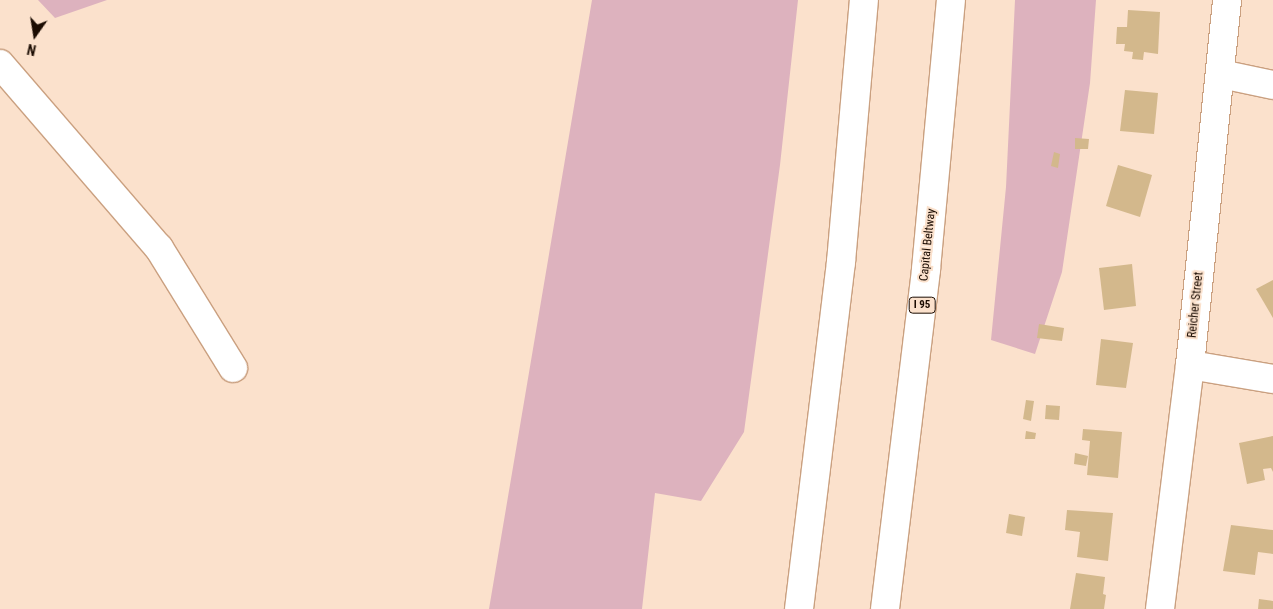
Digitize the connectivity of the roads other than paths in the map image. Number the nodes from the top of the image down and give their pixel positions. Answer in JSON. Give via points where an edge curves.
{"nodes":[{"id":1,"x":864,"y":0,"type":"edge"},
{"id":2,"x":951,"y":0,"type":"edge"},
{"id":3,"x":1227,"y":0,"type":"edge"},
{"id":4,"x":0,"y":64,"type":"edge"},
{"id":5,"x":1221,"y":74,"type":"junction"},
{"id":6,"x":1273,"y":85,"type":"edge"},
{"id":7,"x":1190,"y":365,"type":"junction"},
{"id":8,"x":233,"y":368,"type":"dead end"},
{"id":9,"x":1273,"y":379,"type":"edge"},
{"id":10,"x":800,"y":609,"type":"edge"},
{"id":11,"x":885,"y":609,"type":"edge"},
{"id":12,"x":1160,"y":609,"type":"edge"}],
"edges":[{"from":1,"to":10,"type":"main road","via":[[841,262]]},
{"from":2,"to":11,"type":"main road","name":"Capital Beltway","number":"I 95","via":[[926,270]]},
{"from":3,"to":5,"type":"main road","name":"Reicher Street"},
{"from":4,"to":8,"type":"main road","via":[[159,248]]},
{"from":5,"to":6,"type":"main road"},
{"from":5,"to":7,"type":"main road","name":"Reicher Street"},
{"from":7,"to":9,"type":"main road"},
{"from":7,"to":12,"type":"main road","name":"Reicher Street"}]}
